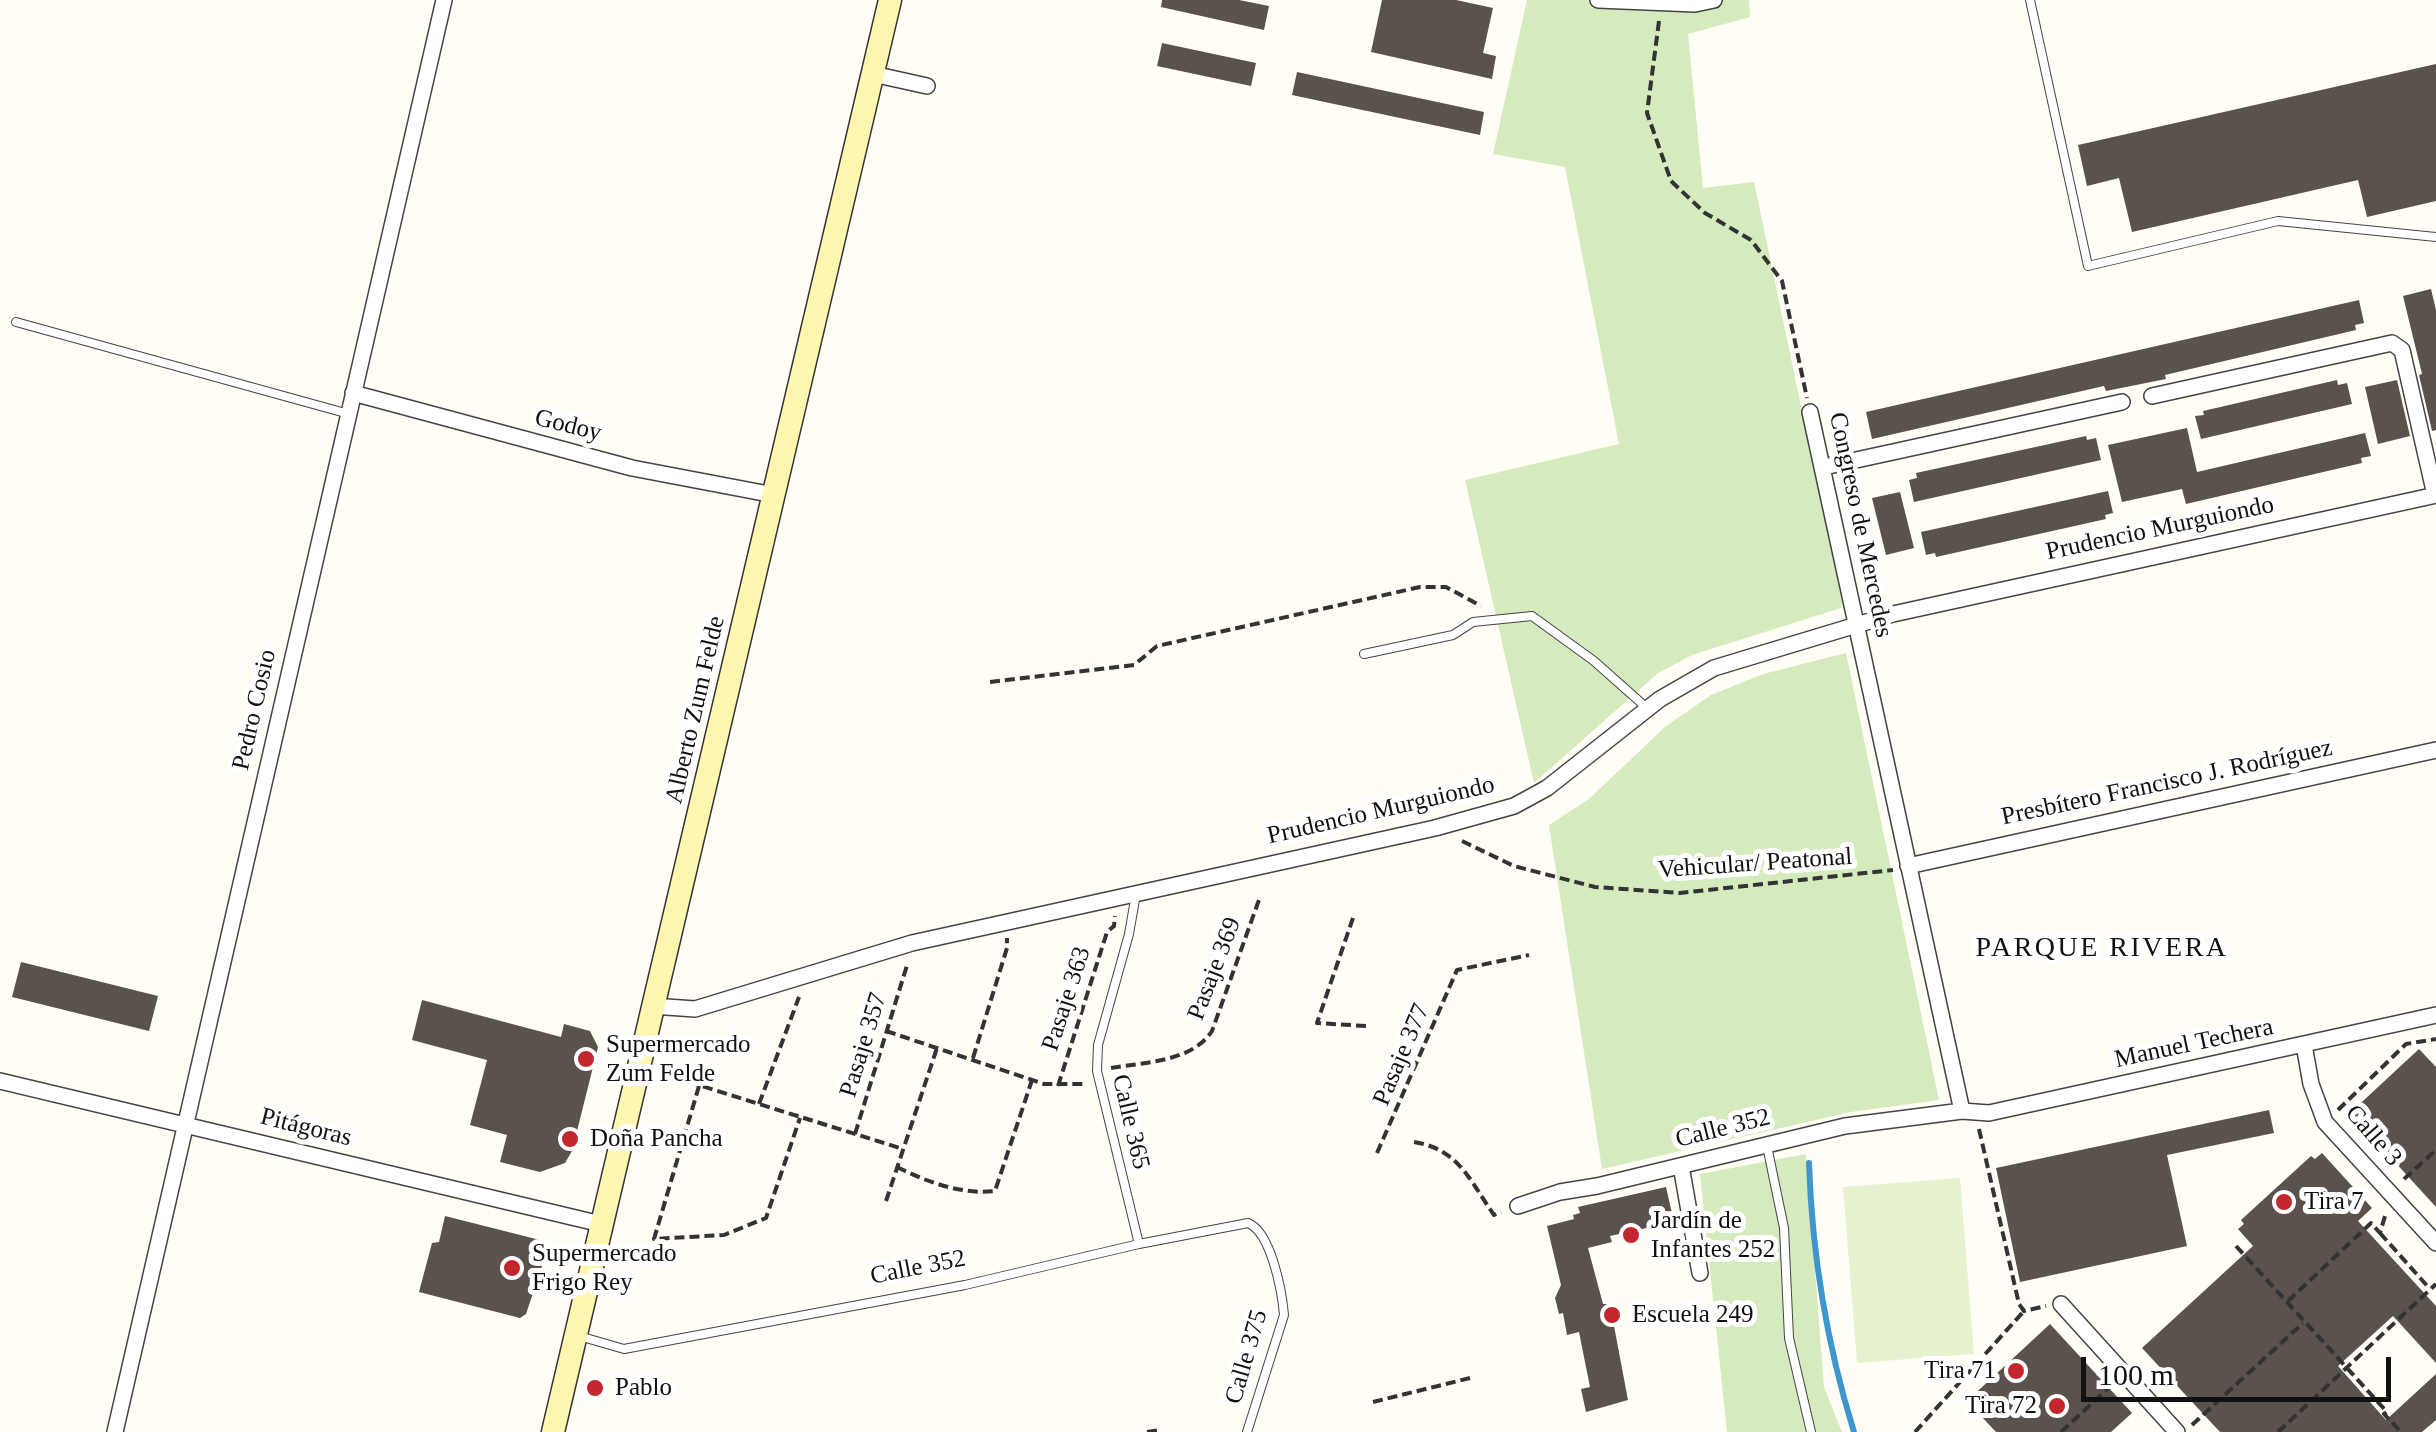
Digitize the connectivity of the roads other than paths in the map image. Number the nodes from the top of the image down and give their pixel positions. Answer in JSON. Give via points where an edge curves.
{"nodes":[{"id":1,"x":444,"y":0,"type":"edge"},
{"id":2,"x":890,"y":0,"type":"edge"},
{"id":3,"x":1598,"y":0,"type":"edge"},
{"id":4,"x":1714,"y":0,"type":"edge"},
{"id":5,"x":2030,"y":0,"type":"edge"},
{"id":6,"x":1669,"y":1,"type":"edge"},
{"id":7,"x":873,"y":74,"type":"junction"},
{"id":8,"x":927,"y":86,"type":"dead end"},
{"id":9,"x":2436,"y":237,"type":"edge"},
{"id":10,"x":16,"y":322,"type":"dead end"},
{"id":11,"x":353,"y":393,"type":"junction"},
{"id":12,"x":2152,"y":396,"type":"dead end"},
{"id":13,"x":2122,"y":402,"type":"dead end"},
{"id":14,"x":1810,"y":412,"type":"road end"},
{"id":15,"x":349,"y":414,"type":"junction"},
{"id":16,"x":1824,"y":467,"type":"junction"},
{"id":17,"x":774,"y":495,"type":"junction"},
{"id":18,"x":2436,"y":495,"type":"edge"},
{"id":19,"x":1856,"y":626,"type":"junction"},
{"id":20,"x":1364,"y":654,"type":"dead end"},
{"id":21,"x":1648,"y":708,"type":"junction"},
{"id":22,"x":2436,"y":750,"type":"edge"},
{"id":23,"x":1908,"y":866,"type":"junction"},
{"id":24,"x":1136,"y":892,"type":"junction"},
{"id":25,"x":652,"y":1006,"type":"junction"},
{"id":26,"x":2436,"y":1015,"type":"edge"},
{"id":27,"x":2304,"y":1045,"type":"junction"},
{"id":28,"x":0,"y":1081,"type":"edge"},
{"id":29,"x":1962,"y":1111,"type":"junction"},
{"id":30,"x":187,"y":1124,"type":"junction"},
{"id":31,"x":1767,"y":1144,"type":"junction"},
{"id":32,"x":1681,"y":1166,"type":"junction"},
{"id":33,"x":1518,"y":1206,"type":"road end"},
{"id":34,"x":601,"y":1224,"type":"junction"},
{"id":35,"x":1264,"y":1235,"type":"joint"},
{"id":36,"x":2436,"y":1243,"type":"edge"},
{"id":37,"x":1140,"y":1244,"type":"junction"},
{"id":38,"x":1700,"y":1272,"type":"dead end"},
{"id":39,"x":2060,"y":1304,"type":"road end"},
{"id":40,"x":576,"y":1335,"type":"junction"},
{"id":41,"x":115,"y":1432,"type":"edge"},
{"id":42,"x":553,"y":1432,"type":"edge"},
{"id":43,"x":1247,"y":1432,"type":"edge"},
{"id":44,"x":1811,"y":1432,"type":"edge"},
{"id":45,"x":2177,"y":1432,"type":"edge"}],
"edges":[{"from":1,"to":11,"type":"street","name":"Pedro Cosio"},
{"from":2,"to":7,"type":"street","name":"Alberto Zum Felde"},
{"from":3,"to":6,"type":"street"},
{"from":4,"to":6,"type":"street"},
{"from":5,"to":9,"type":"lane","via":[[2088,266],[2278,221]]},
{"from":7,"to":8,"type":"street"},
{"from":7,"to":17,"type":"street","name":"Alberto Zum Felde"},
{"from":10,"to":15,"type":"lane"},
{"from":11,"to":15,"type":"street","name":"Pedro Cosio"},
{"from":11,"to":17,"type":"street","name":"Godoy","via":[[632,468]]},
{"from":12,"to":18,"type":"street","via":[[2392,343],[2402,350]]},
{"from":13,"to":16,"type":"street"},
{"from":14,"to":16,"type":"street","name":"Congreso de Mercedes"},
{"from":15,"to":30,"type":"street","name":"Pedro Cosio"},
{"from":16,"to":19,"type":"street","name":"Congreso de Mercedes"},
{"from":17,"to":25,"type":"street","name":"Alberto Zum Felde"},
{"from":18,"to":19,"type":"street","name":"Prudencio Murguiondo"},
{"from":19,"to":21,"type":"street","name":"Prudencio Murguiondo","via":[[1714,668]]},
{"from":19,"to":23,"type":"street","name":"Congreso de Mercedes"},
{"from":20,"to":21,"type":"lane","via":[[1520,615],[1541,621]]},
{"from":21,"to":24,"type":"street","name":"Prudencio Murguiondo","via":[[1548,788],[1514,806]]},
{"from":22,"to":23,"type":"street","name":"Presbítero Francisco J. Rodríguez"},
{"from":23,"to":29,"type":"street","name":"Congreso de Mercedes"},
{"from":24,"to":25,"type":"street","name":"Prudencio Murguiondo","via":[[912,943],[695,1009]]},
{"from":24,"to":37,"type":"lane","name":"Calle 365","via":[[1097,1070]]},
{"from":25,"to":34,"type":"street","name":"Alberto Zum Felde"},
{"from":26,"to":27,"type":"street","name":"Manuel Techera"},
{"from":27,"to":29,"type":"street","name":"Manuel Techera","via":[[1989,1113]]},
{"from":27,"to":36,"type":"street","name":"Calle 3","via":[[2325,1122]]},
{"from":28,"to":30,"type":"street","name":"Pitágoras"},
{"from":29,"to":31,"type":"street","name":"Calle 352"},
{"from":30,"to":34,"type":"street","name":"Pitágoras"},
{"from":30,"to":41,"type":"street","name":"Pedro Cosio"},
{"from":31,"to":32,"type":"street","name":"Calle 352"},
{"from":31,"to":44,"type":"lane","via":[[1784,1228],[1789,1338]]},
{"from":32,"to":33,"type":"street","name":"Calle 352"},
{"from":32,"to":38,"type":"street"},
{"from":34,"to":40,"type":"street","name":"Alberto Zum Felde"},
{"from":35,"to":37,"type":"lane","name":"Calle 352","via":[[1242,1223]]},
{"from":35,"to":43,"type":"lane","name":"Calle 375","via":[[1284,1315]]},
{"from":37,"to":40,"type":"lane","name":"Calle 352","via":[[964,1285],[624,1349]]},
{"from":39,"to":45,"type":"street"},
{"from":40,"to":42,"type":"street","name":"Alberto Zum Felde"}]}
